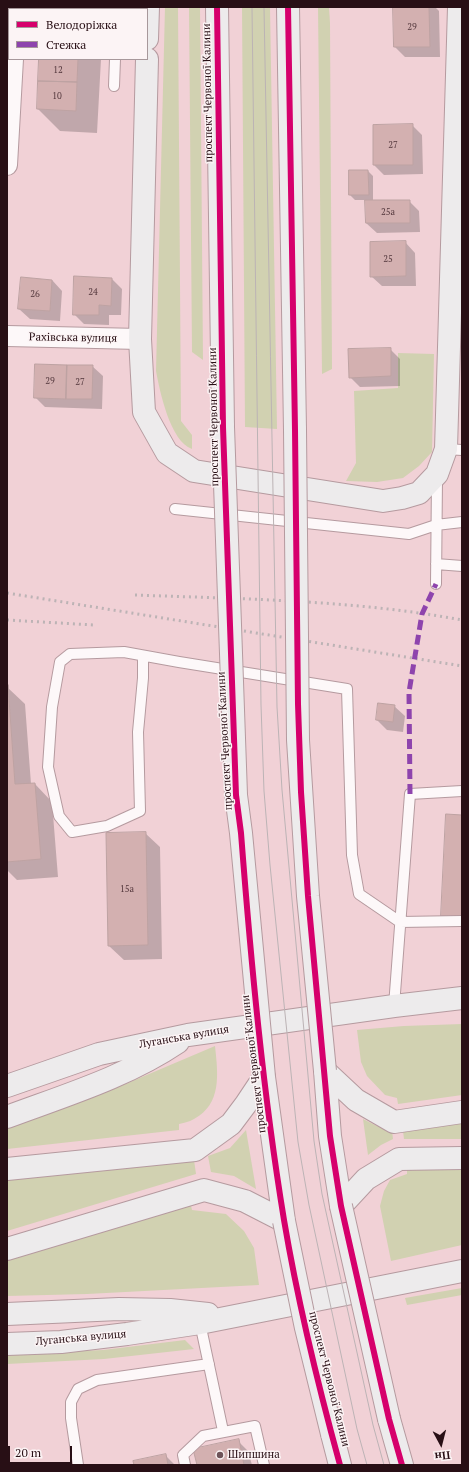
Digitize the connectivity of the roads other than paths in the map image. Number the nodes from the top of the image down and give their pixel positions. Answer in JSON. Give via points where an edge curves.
{"nodes":[{"id":1,"x":217,"y":7,"type":"edge"},
{"id":2,"x":288,"y":7,"type":"edge"},
{"id":3,"x":459,"y":7,"type":"edge"},
{"id":4,"x":14,"y":60,"type":"edge"},
{"id":5,"x":115,"y":60,"type":"edge"},
{"id":6,"x":146,"y":60,"type":"edge"},
{"id":7,"x":114,"y":86,"type":"dead end"},
{"id":8,"x":7,"y":165,"type":"edge"},
{"id":9,"x":7,"y":336,"type":"edge"},
{"id":10,"x":140,"y":339,"type":"junction"},
{"id":11,"x":456,"y":339,"type":"edge"},
{"id":12,"x":454,"y":450,"type":"edge"},
{"id":13,"x":437,"y":474,"type":"junction"},
{"id":14,"x":175,"y":509,"type":"dead end"},
{"id":15,"x":462,"y":522,"type":"edge"},
{"id":16,"x":436,"y":524,"type":"junction"},
{"id":17,"x":436,"y":564,"type":"junction"},
{"id":18,"x":462,"y":566,"type":"edge"},
{"id":19,"x":436,"y":584,"type":"dead end"},
{"id":20,"x":143,"y":656,"type":"junction"},
{"id":21,"x":462,"y":791,"type":"edge"},
{"id":22,"x":462,"y":921,"type":"edge"},
{"id":23,"x":400,"y":922,"type":"junction"},
{"id":24,"x":462,"y":998,"type":"edge"},
{"id":25,"x":394,"y":1006,"type":"junction"},
{"id":26,"x":188,"y":1035,"type":"junction"},
{"id":27,"x":325,"y":1071,"type":"junction"},
{"id":28,"x":264,"y":1077,"type":"junction"},
{"id":29,"x":7,"y":1086,"type":"edge"},
{"id":30,"x":462,"y":1112,"type":"edge"},
{"id":31,"x":7,"y":1117,"type":"edge"},
{"id":32,"x":462,"y":1158,"type":"edge"},
{"id":33,"x":7,"y":1169,"type":"edge"},
{"id":34,"x":341,"y":1206,"type":"junction"},
{"id":35,"x":284,"y":1221,"type":"junction"},
{"id":36,"x":7,"y":1249,"type":"edge"},
{"id":37,"x":462,"y":1271,"type":"edge"},
{"id":38,"x":7,"y":1314,"type":"edge"},
{"id":39,"x":231,"y":1316,"type":"junction"},
{"id":40,"x":200,"y":1323,"type":"junction"},
{"id":41,"x":7,"y":1344,"type":"edge"},
{"id":42,"x":209,"y":1364,"type":"junction"},
{"id":43,"x":223,"y":1431,"type":"junction"},
{"id":44,"x":78,"y":1465,"type":"edge"},
{"id":45,"x":185,"y":1465,"type":"edge"},
{"id":46,"x":264,"y":1465,"type":"edge"},
{"id":47,"x":340,"y":1465,"type":"edge"},
{"id":48,"x":402,"y":1465,"type":"edge"}],
"edges":[{"from":1,"to":28,"type":"main road","name":"проспект Червоної Калини","bridge":true,"via":[[223,427],[236,795]]},
{"from":2,"to":27,"type":"main road","bridge":true,"via":[[299,755],[308,896]]},
{"from":3,"to":11,"type":"main road"},
{"from":4,"to":8,"type":"street"},
{"from":5,"to":7,"type":"lane"},
{"from":6,"to":10,"type":"main road"},
{"from":9,"to":10,"type":"street","name":"Рахівська вулиця"},
{"from":10,"to":13,"type":"main road","via":[[144,412],[166,452],[194,471],[383,501],[419,493]]},
{"from":11,"to":12,"type":"main road"},
{"from":12,"to":13,"type":"main road"},
{"from":13,"to":16,"type":"lane"},
{"from":14,"to":16,"type":"lane","via":[[409,534]]},
{"from":15,"to":16,"type":"lane"},
{"from":16,"to":17,"type":"lane"},
{"from":17,"to":18,"type":"lane"},
{"from":17,"to":19,"type":"lane"},
{"from":20,"to":20,"type":"lane","via":[[124,652],[70,654],[60,662],[52,707],[48,767],[59,816],[72,832],[108,826],[140,811],[138,732]]},
{"from":20,"to":23,"type":"lane","via":[[347,689],[352,855],[359,894]]},
{"from":21,"to":23,"type":"lane","via":[[410,794]]},
{"from":22,"to":23,"type":"lane"},
{"from":23,"to":25,"type":"lane"},
{"from":24,"to":25,"type":"main road","name":"Луганська вулиця"},
{"from":25,"to":26,"type":"main road","name":"Луганська вулиця"},
{"from":26,"to":29,"type":"main road","name":"Луганська вулиця","via":[[99,1054]]},
{"from":26,"to":31,"type":"main road","via":[[156,1057],[116,1077]]},
{"from":27,"to":30,"type":"main road","via":[[356,1100],[394,1122]]},
{"from":27,"to":34,"type":"main road","via":[[330,1136]]},
{"from":28,"to":33,"type":"main road","via":[[231,1124],[195,1150]]},
{"from":28,"to":35,"type":"main road","name":"проспект Червоної Калини"},
{"from":32,"to":34,"type":"main road","via":[[399,1159],[366,1179]]},
{"from":34,"to":48,"type":"main road","bridge":true,"via":[[389,1419]]},
{"from":35,"to":36,"type":"main road","via":[[245,1201],[204,1190]]},
{"from":35,"to":47,"type":"main road","name":"проспект Червоної Калини","bridge":true,"via":[[306,1328]]},
{"from":37,"to":39,"type":"main road","name":"Луганська вулиця"},
{"from":38,"to":39,"type":"main road","via":[[118,1308]]},
{"from":39,"to":40,"type":"main road","name":"Луганська вулиця"},
{"from":40,"to":41,"type":"main road","name":"Луганська вулиця","via":[[61,1342]]},
{"from":40,"to":42,"type":"lane"},
{"from":42,"to":43,"type":"lane"},
{"from":42,"to":44,"type":"lane","via":[[97,1380],[78,1389],[71,1402],[71,1418]]},
{"from":43,"to":45,"type":"lane","via":[[203,1436],[183,1455]]},
{"from":43,"to":46,"type":"lane","via":[[255,1426]]}]}
